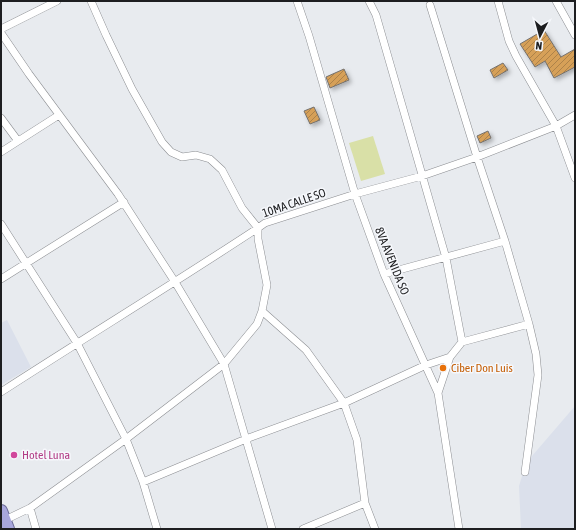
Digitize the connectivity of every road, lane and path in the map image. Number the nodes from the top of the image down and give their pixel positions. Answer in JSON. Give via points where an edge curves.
{"nodes":[{"id":1,"x":56,"y":1,"type":"edge"},
{"id":2,"x":91,"y":1,"type":"edge"},
{"id":3,"x":297,"y":1,"type":"edge"},
{"id":4,"x":369,"y":1,"type":"edge"},
{"id":5,"x":498,"y":1,"type":"edge"},
{"id":6,"x":556,"y":1,"type":"edge"},
{"id":7,"x":430,"y":4,"type":"dead end"},
{"id":8,"x":1,"y":29,"type":"edge"},
{"id":9,"x":1,"y":33,"type":"edge"},
{"id":10,"x":575,"y":35,"type":"edge"},
{"id":11,"x":59,"y":115,"type":"junction"},
{"id":12,"x":575,"y":115,"type":"edge"},
{"id":13,"x":1,"y":118,"type":"edge"},
{"id":14,"x":556,"y":126,"type":"junction"},
{"id":15,"x":18,"y":141,"type":"junction"},
{"id":16,"x":1,"y":152,"type":"edge"},
{"id":17,"x":477,"y":157,"type":"junction"},
{"id":18,"x":422,"y":176,"type":"junction"},
{"id":19,"x":575,"y":178,"type":"edge"},
{"id":20,"x":355,"y":194,"type":"junction"},
{"id":21,"x":124,"y":202,"type":"junction"},
{"id":22,"x":1,"y":224,"type":"edge"},
{"id":23,"x":258,"y":228,"type":"junction"},
{"id":24,"x":505,"y":241,"type":"junction"},
{"id":25,"x":446,"y":258,"type":"junction"},
{"id":26,"x":27,"y":264,"type":"junction"},
{"id":27,"x":384,"y":274,"type":"junction"},
{"id":28,"x":1,"y":279,"type":"edge"},
{"id":29,"x":175,"y":282,"type":"junction"},
{"id":30,"x":262,"y":311,"type":"junction"},
{"id":31,"x":529,"y":324,"type":"junction"},
{"id":32,"x":462,"y":342,"type":"junction"},
{"id":33,"x":77,"y":343,"type":"junction"},
{"id":34,"x":450,"y":357,"type":"junction"},
{"id":35,"x":224,"y":364,"type":"junction"},
{"id":36,"x":426,"y":365,"type":"junction"},
{"id":37,"x":1,"y":392,"type":"edge"},
{"id":38,"x":438,"y":393,"type":"junction"},
{"id":39,"x":344,"y":403,"type":"junction"},
{"id":40,"x":126,"y":439,"type":"junction"},
{"id":41,"x":246,"y":439,"type":"junction"},
{"id":42,"x":524,"y":472,"type":"dead end"},
{"id":43,"x":142,"y":482,"type":"junction"},
{"id":44,"x":365,"y":503,"type":"junction"},
{"id":45,"x":30,"y":508,"type":"junction"},
{"id":46,"x":5,"y":520,"type":"edge"},
{"id":47,"x":36,"y":529,"type":"edge"},
{"id":48,"x":157,"y":529,"type":"edge"},
{"id":49,"x":272,"y":529,"type":"edge"},
{"id":50,"x":303,"y":529,"type":"edge"},
{"id":51,"x":375,"y":529,"type":"edge"},
{"id":52,"x":459,"y":529,"type":"edge"}],
"edges":[{"from":1,"to":8,"type":"street"},
{"from":2,"to":23,"type":"street","via":[[132,89],[162,142],[171,152],[182,157],[210,159],[222,170],[242,208]]},
{"from":3,"to":20,"type":"street","name":"8VA AVENIDA SO"},
{"from":4,"to":18,"type":"street","via":[[376,16]]},
{"from":5,"to":14,"type":"street","via":[[511,46]]},
{"from":6,"to":10,"type":"street"},
{"from":7,"to":17,"type":"street"},
{"from":9,"to":11,"type":"street"},
{"from":11,"to":15,"type":"street"},
{"from":11,"to":21,"type":"street"},
{"from":12,"to":14,"type":"street","name":"10MA CALLE SO"},
{"from":13,"to":15,"type":"street"},
{"from":14,"to":17,"type":"street","name":"10MA CALLE SO"},
{"from":14,"to":19,"type":"street"},
{"from":15,"to":16,"type":"street"},
{"from":17,"to":18,"type":"street","name":"10MA CALLE SO"},
{"from":17,"to":24,"type":"street"},
{"from":18,"to":20,"type":"street","name":"10MA CALLE SO"},
{"from":18,"to":25,"type":"street"},
{"from":20,"to":23,"type":"street","name":"10MA CALLE SO","via":[[265,223]]},
{"from":20,"to":27,"type":"street","name":"8VA AVENIDA SO"},
{"from":21,"to":26,"type":"street"},
{"from":21,"to":29,"type":"street"},
{"from":22,"to":26,"type":"street"},
{"from":23,"to":29,"type":"street"},
{"from":23,"to":30,"type":"street","name":"10MA CALLE SO","via":[[268,285]]},
{"from":24,"to":25,"type":"street"},
{"from":24,"to":31,"type":"street"},
{"from":25,"to":27,"type":"street"},
{"from":25,"to":32,"type":"street"},
{"from":26,"to":28,"type":"street"},
{"from":26,"to":33,"type":"street"},
{"from":27,"to":36,"type":"street","name":"8VA AVENIDA SO"},
{"from":29,"to":33,"type":"street"},
{"from":29,"to":35,"type":"street"},
{"from":30,"to":35,"type":"street","name":"10MA CALLE SO","via":[[257,324]]},
{"from":30,"to":39,"type":"street","via":[[306,350]]},
{"from":31,"to":32,"type":"street"},
{"from":31,"to":42,"type":"street","via":[[538,375]]},
{"from":32,"to":34,"type":"street"},
{"from":33,"to":37,"type":"street"},
{"from":33,"to":40,"type":"street"},
{"from":34,"to":36,"type":"street"},
{"from":34,"to":38,"type":"street"},
{"from":35,"to":40,"type":"street","name":"10MA CALLE SO"},
{"from":35,"to":41,"type":"street"},
{"from":36,"to":38,"type":"street","name":"8VA AVENIDA SO"},
{"from":36,"to":39,"type":"street"},
{"from":38,"to":52,"type":"street","name":"8VA AVENIDA SO"},
{"from":39,"to":41,"type":"street"},
{"from":39,"to":44,"type":"street","via":[[357,440]]},
{"from":40,"to":43,"type":"street"},
{"from":40,"to":45,"type":"street","name":"10MA CALLE SO"},
{"from":41,"to":43,"type":"street"},
{"from":41,"to":49,"type":"street"},
{"from":43,"to":48,"type":"street"},
{"from":44,"to":50,"type":"street"},
{"from":44,"to":51,"type":"street"},
{"from":45,"to":46,"type":"street","name":"10MA CALLE SO"},
{"from":45,"to":47,"type":"street"}]}
